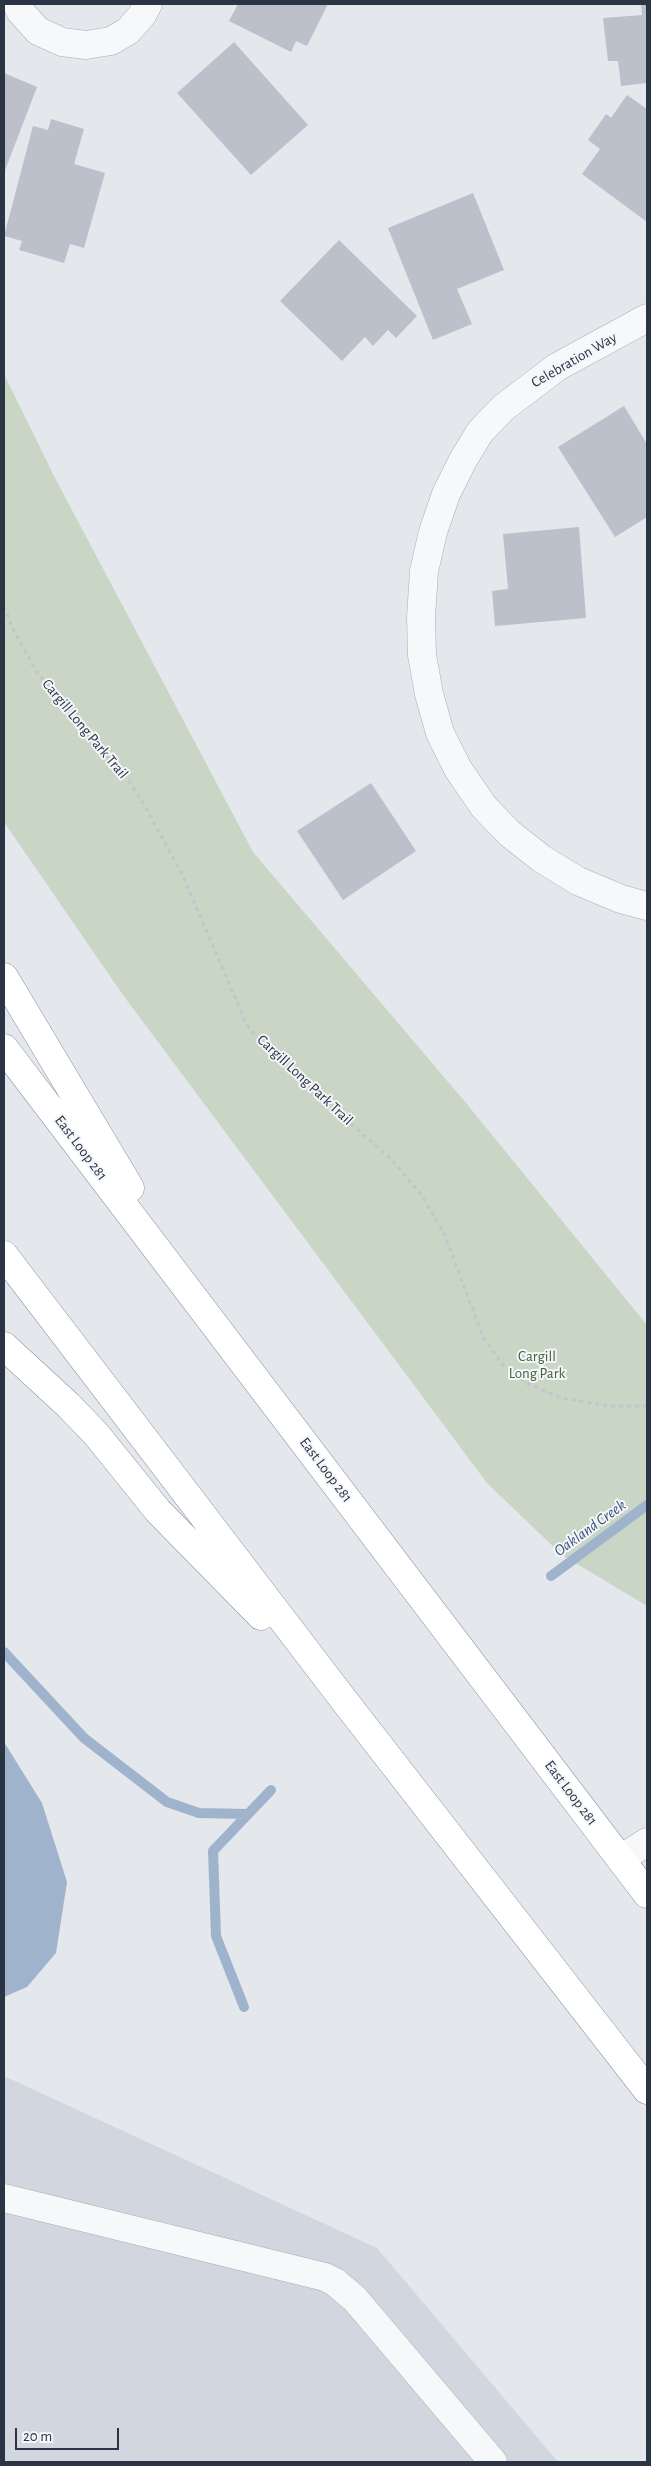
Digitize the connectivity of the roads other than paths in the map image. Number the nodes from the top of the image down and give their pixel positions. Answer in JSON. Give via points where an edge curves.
{"nodes":[{"id":1,"x":16,"y":4,"type":"edge"},
{"id":2,"x":148,"y":4,"type":"edge"},
{"id":3,"x":647,"y":318,"type":"edge"},
{"id":4,"x":647,"y":906,"type":"edge"},
{"id":5,"x":4,"y":977,"type":"edge"},
{"id":6,"x":4,"y":1048,"type":"edge"},
{"id":7,"x":4,"y":1255,"type":"edge"},
{"id":8,"x":202,"y":1307,"type":"junction"},
{"id":9,"x":4,"y":1346,"type":"edge"},
{"id":10,"x":343,"y":1700,"type":"junction"},
{"id":11,"x":647,"y":1842,"type":"edge"},
{"id":12,"x":621,"y":1859,"type":"junction"},
{"id":13,"x":647,"y":1894,"type":"edge"},
{"id":14,"x":647,"y":2090,"type":"edge"},
{"id":15,"x":4,"y":2198,"type":"edge"},
{"id":16,"x":493,"y":2462,"type":"edge"}],
"edges":[{"from":1,"to":2,"type":"street","via":[[38,31],[62,42],[86,45],[111,41],[128,31]]},
{"from":3,"to":4,"type":"street","name":"Celebration Way","via":[[550,372],[503,408],[480,432],[446,494],[433,532],[424,571],[421,617],[422,655],[440,733],[458,769],[484,807],[509,833],[570,877],[621,899]]},
{"from":5,"to":8,"type":"highway"},
{"from":6,"to":8,"type":"highway","name":"East Loop 281"},
{"from":7,"to":10,"type":"highway"},
{"from":8,"to":12,"type":"highway","name":"East Loop 281"},
{"from":9,"to":10,"type":"highway","via":[[96,1434],[158,1511]]},
{"from":10,"to":14,"type":"highway"},
{"from":11,"to":12,"type":"street"},
{"from":12,"to":13,"type":"highway","name":"East Loop 281"},
{"from":15,"to":16,"type":"street","via":[[335,2282],[355,2299]]}]}
